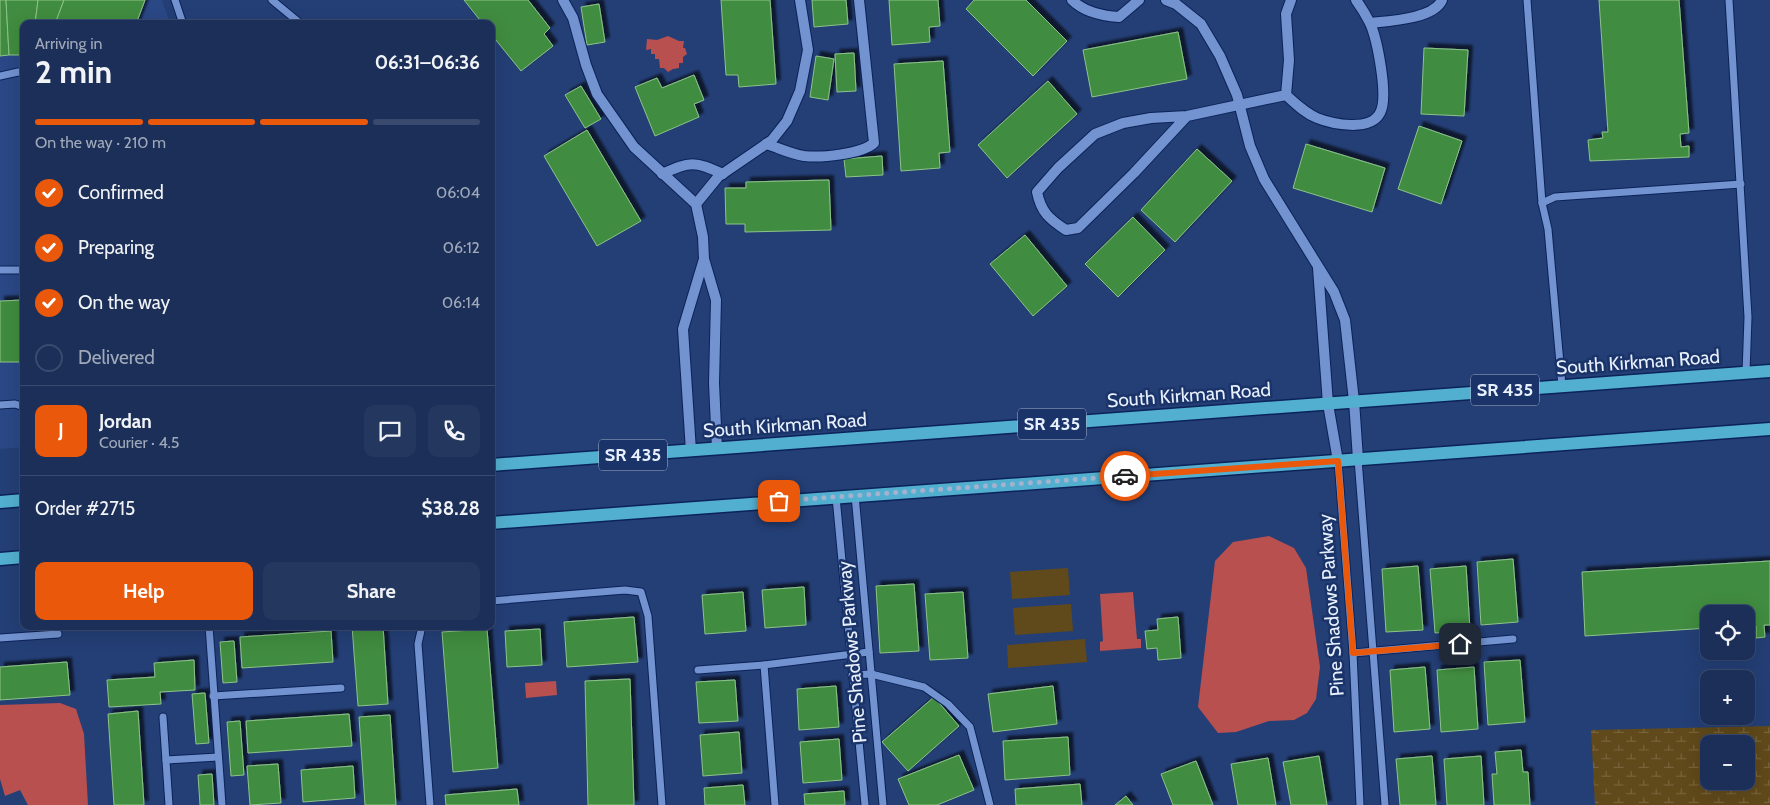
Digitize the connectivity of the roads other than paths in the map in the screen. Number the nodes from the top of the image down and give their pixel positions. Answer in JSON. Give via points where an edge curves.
{"nodes":[{"id":1,"x":175,"y":0,"type":"edge"},
{"id":2,"x":272,"y":0,"type":"edge"},
{"id":3,"x":563,"y":0,"type":"edge"},
{"id":4,"x":800,"y":0,"type":"edge"},
{"id":5,"x":859,"y":0,"type":"edge"},
{"id":6,"x":1072,"y":0,"type":"edge"},
{"id":7,"x":1139,"y":0,"type":"edge"},
{"id":8,"x":1166,"y":0,"type":"edge"},
{"id":9,"x":1291,"y":0,"type":"edge"},
{"id":10,"x":1356,"y":0,"type":"edge"},
{"id":11,"x":1442,"y":0,"type":"edge"},
{"id":12,"x":1527,"y":0,"type":"edge"},
{"id":13,"x":1729,"y":0,"type":"edge"},
{"id":14,"x":182,"y":20,"type":"edge"},
{"id":15,"x":296,"y":20,"type":"edge"},
{"id":16,"x":1370,"y":23,"type":"junction"},
{"id":17,"x":20,"y":72,"type":"edge"},
{"id":18,"x":0,"y":76,"type":"edge"},
{"id":19,"x":1286,"y":95,"type":"junction"},
{"id":20,"x":1240,"y":106,"type":"junction"},
{"id":21,"x":1187,"y":116,"type":"junction"},
{"id":22,"x":766,"y":144,"type":"junction"},
{"id":23,"x":662,"y":174,"type":"junction"},
{"id":24,"x":723,"y":174,"type":"junction"},
{"id":25,"x":1740,"y":184,"type":"junction"},
{"id":26,"x":1542,"y":203,"type":"junction"},
{"id":27,"x":696,"y":204,"type":"junction"},
{"id":28,"x":704,"y":259,"type":"junction"},
{"id":29,"x":1318,"y":266,"type":"junction"},
{"id":30,"x":0,"y":270,"type":"edge"},
{"id":31,"x":20,"y":270,"type":"edge"},
{"id":32,"x":1770,"y":371,"type":"edge"},
{"id":33,"x":1746,"y":373,"type":"junction"},
{"id":34,"x":1562,"y":386,"type":"junction"},
{"id":35,"x":1354,"y":401,"type":"junction"},
{"id":36,"x":1328,"y":404,"type":"junction"},
{"id":37,"x":0,"y":405,"type":"edge"},
{"id":38,"x":20,"y":406,"type":"edge"},
{"id":39,"x":1770,"y":429,"type":"edge"},
{"id":40,"x":717,"y":449,"type":"junction"},
{"id":41,"x":690,"y":451,"type":"junction"},
{"id":42,"x":1358,"y":459,"type":"junction"},
{"id":43,"x":1338,"y":461,"type":"junction"},
{"id":44,"x":495,"y":466,"type":"edge"},
{"id":45,"x":855,"y":496,"type":"junction"},
{"id":46,"x":836,"y":497,"type":"junction"},
{"id":47,"x":20,"y":500,"type":"edge"},
{"id":48,"x":0,"y":502,"type":"edge"},
{"id":49,"x":495,"y":523,"type":"edge"},
{"id":50,"x":20,"y":557,"type":"edge"},
{"id":51,"x":0,"y":559,"type":"edge"},
{"id":52,"x":495,"y":601,"type":"edge"},
{"id":53,"x":209,"y":630,"type":"edge"},
{"id":54,"x":421,"y":630,"type":"edge"},
{"id":55,"x":58,"y":634,"type":"dead end"},
{"id":56,"x":0,"y":638,"type":"edge"},
{"id":57,"x":1513,"y":639,"type":"dead end"},
{"id":58,"x":1372,"y":651,"type":"junction"},
{"id":59,"x":869,"y":652,"type":"junction"},
{"id":60,"x":1353,"y":653,"type":"junction"},
{"id":61,"x":850,"y":654,"type":"junction"},
{"id":62,"x":764,"y":665,"type":"junction"},
{"id":63,"x":698,"y":670,"type":"dead end"},
{"id":64,"x":871,"y":674,"type":"junction"},
{"id":65,"x":852,"y":675,"type":"junction"},
{"id":66,"x":341,"y":688,"type":"dead end"},
{"id":67,"x":213,"y":696,"type":"junction"},
{"id":68,"x":163,"y":717,"type":"dead end"},
{"id":69,"x":218,"y":757,"type":"junction"},
{"id":70,"x":166,"y":760,"type":"junction"},
{"id":71,"x":169,"y":805,"type":"edge"},
{"id":72,"x":222,"y":805,"type":"edge"},
{"id":73,"x":430,"y":805,"type":"edge"},
{"id":74,"x":662,"y":805,"type":"edge"},
{"id":75,"x":775,"y":805,"type":"edge"},
{"id":76,"x":865,"y":805,"type":"edge"},
{"id":77,"x":883,"y":805,"type":"edge"},
{"id":78,"x":990,"y":805,"type":"edge"},
{"id":79,"x":1360,"y":805,"type":"edge"},
{"id":80,"x":1385,"y":805,"type":"edge"}],
"edges":[{"from":1,"to":14,"type":"lane"},
{"from":2,"to":15,"type":"lane"},
{"from":3,"to":23,"type":"street","via":[[573,18],[597,94],[634,147]]},
{"from":4,"to":22,"type":"street","via":[[808,50],[800,92],[787,121]]},
{"from":5,"to":22,"type":"street","via":[[874,143],[862,150],[807,156]]},
{"from":6,"to":7,"type":"street","via":[[1104,16],[1119,17]]},
{"from":8,"to":20,"type":"street","name":"Pine Shadows Parkway","via":[[1201,24],[1220,56]]},
{"from":9,"to":19,"type":"street","via":[[1286,14]]},
{"from":10,"to":16,"type":"street"},
{"from":11,"to":16,"type":"street","via":[[1429,12]]},
{"from":12,"to":26,"type":"lane"},
{"from":13,"to":25,"type":"lane"},
{"from":16,"to":19,"type":"street","via":[[1380,64],[1383,101],[1380,113],[1373,121],[1341,125],[1317,118]]},
{"from":17,"to":18,"type":"lane"},
{"from":19,"to":20,"type":"street"},
{"from":20,"to":21,"type":"street"},
{"from":20,"to":29,"type":"street","name":"Pine Shadows Parkway","via":[[1250,146],[1264,179]]},
{"from":21,"to":21,"type":"street","via":[[1123,123],[1095,134],[1037,192],[1040,207],[1052,221],[1066,230],[1078,228]]},
{"from":22,"to":24,"type":"street"},
{"from":23,"to":24,"type":"street","via":[[680,165],[694,163]]},
{"from":23,"to":27,"type":"street"},
{"from":24,"to":27,"type":"street"},
{"from":25,"to":26,"type":"lane","via":[[1555,198]]},
{"from":25,"to":33,"type":"lane","via":[[1748,316]]},
{"from":26,"to":34,"type":"lane","via":[[1548,229]]},
{"from":27,"to":28,"type":"street"},
{"from":28,"to":40,"type":"street","via":[[716,300],[714,383]]},
{"from":28,"to":41,"type":"street","via":[[683,329]]},
{"from":29,"to":35,"type":"street","name":"Pine Shadows Parkway","via":[[1334,292],[1345,320]]},
{"from":29,"to":36,"type":"street","name":"Pine Shadows Parkway"},
{"from":30,"to":31,"type":"lane"},
{"from":32,"to":33,"type":"main road","name":"South Kirkman Road","number":"SR 435"},
{"from":33,"to":34,"type":"main road","name":"South Kirkman Road","number":"SR 435"},
{"from":34,"to":35,"type":"main road","name":"South Kirkman Road","number":"SR 435"},
{"from":35,"to":36,"type":"main road","name":"South Kirkman Road","number":"SR 435"},
{"from":35,"to":42,"type":"street","name":"Pine Shadows Parkway"},
{"from":36,"to":40,"type":"main road","name":"South Kirkman Road","number":"SR 435"},
{"from":36,"to":43,"type":"street","name":"Pine Shadows Parkway"},
{"from":37,"to":38,"type":"lane"},
{"from":39,"to":42,"type":"main road"},
{"from":40,"to":41,"type":"main road","name":"South Kirkman Road","number":"SR 435"},
{"from":41,"to":44,"type":"main road","name":"South Kirkman Road","number":"SR 435"},
{"from":42,"to":43,"type":"main road"},
{"from":42,"to":58,"type":"lane","name":"Pine Shadows Parkway"},
{"from":43,"to":45,"type":"main road"},
{"from":43,"to":60,"type":"lane","name":"Pine Shadows Parkway"},
{"from":45,"to":46,"type":"main road"},
{"from":45,"to":59,"type":"lane","name":"Pine Shadows Parkway"},
{"from":46,"to":49,"type":"main road"},
{"from":46,"to":61,"type":"lane","name":"Pine Shadows Parkway"},
{"from":47,"to":48,"type":"main road"},
{"from":50,"to":51,"type":"main road"},
{"from":52,"to":74,"type":"lane","via":[[625,590],[641,592],[648,616]]},
{"from":53,"to":67,"type":"lane"},
{"from":54,"to":73,"type":"lane","via":[[418,644]]},
{"from":55,"to":56,"type":"lane"},
{"from":57,"to":58,"type":"lane"},
{"from":58,"to":60,"type":"lane"},
{"from":58,"to":80,"type":"lane","name":"Pine Shadows Parkway"},
{"from":59,"to":61,"type":"lane"},
{"from":59,"to":64,"type":"lane","name":"Pine Shadows Parkway"},
{"from":60,"to":79,"type":"lane","name":"Pine Shadows Parkway"},
{"from":61,"to":62,"type":"lane"},
{"from":61,"to":65,"type":"lane","name":"Pine Shadows Parkway"},
{"from":62,"to":63,"type":"lane"},
{"from":62,"to":75,"type":"lane"},
{"from":64,"to":65,"type":"lane"},
{"from":64,"to":77,"type":"lane","name":"Pine Shadows Parkway"},
{"from":64,"to":78,"type":"lane","via":[[924,687],[948,704],[970,727]]},
{"from":65,"to":76,"type":"lane","name":"Pine Shadows Parkway"},
{"from":66,"to":67,"type":"lane"},
{"from":67,"to":69,"type":"lane"},
{"from":68,"to":70,"type":"lane"},
{"from":69,"to":70,"type":"lane"},
{"from":69,"to":72,"type":"lane"},
{"from":70,"to":71,"type":"lane"}]}
